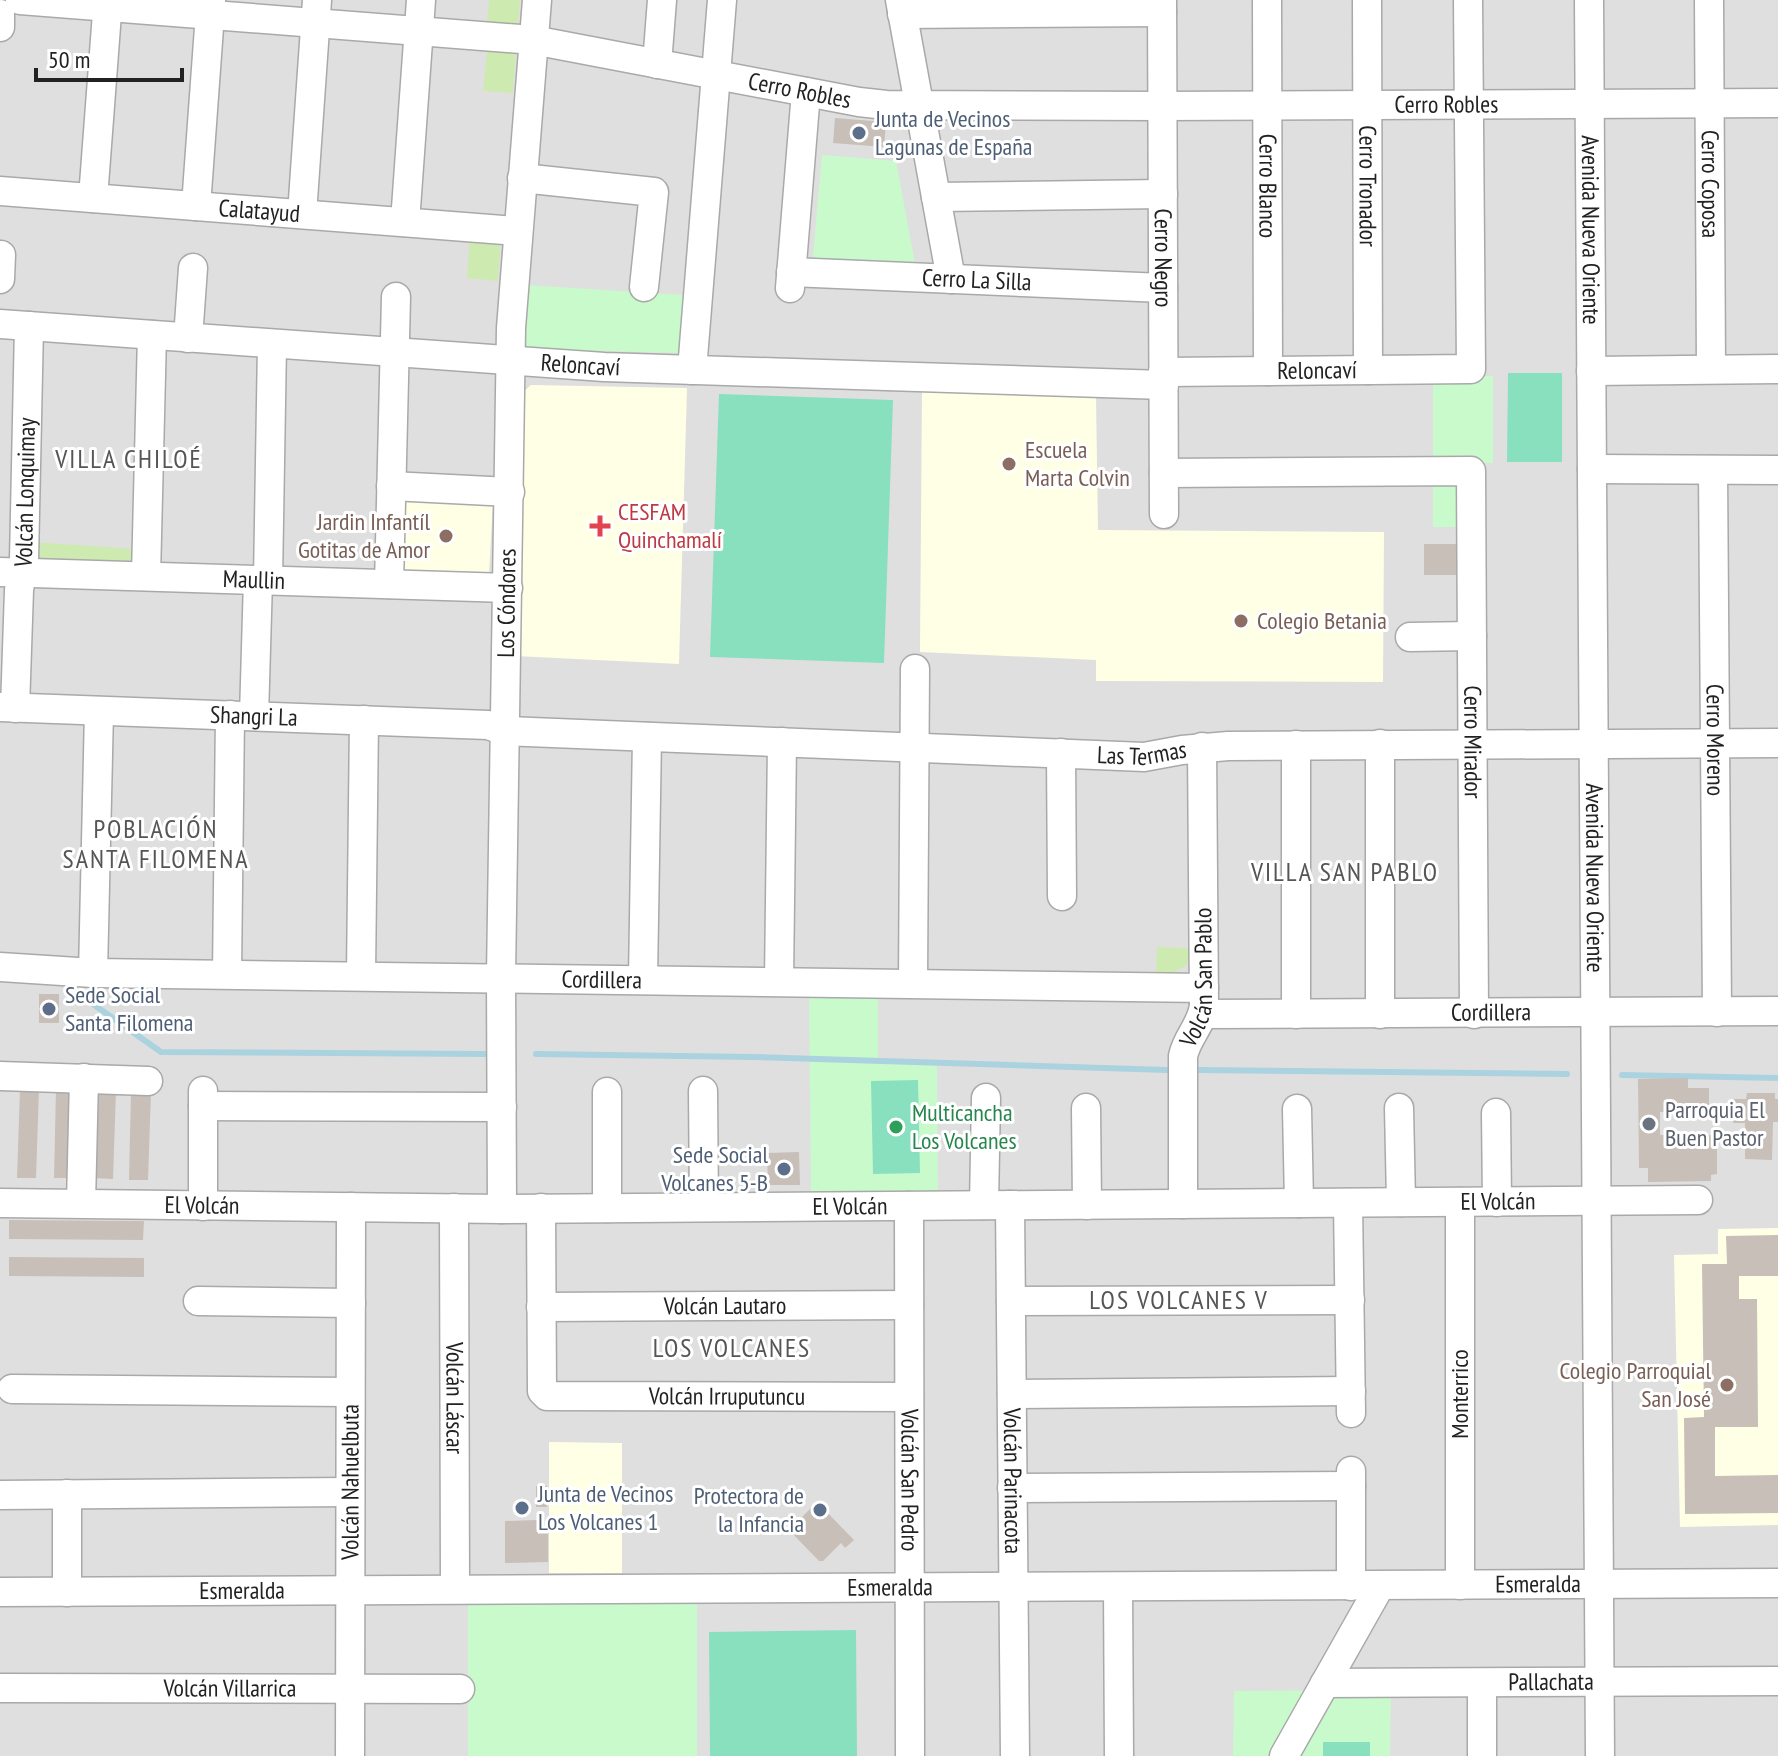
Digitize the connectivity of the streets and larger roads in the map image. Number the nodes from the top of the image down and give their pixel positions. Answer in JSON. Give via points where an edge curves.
{"nodes":[{"id":1,"x":20,"y":0,"type":"edge"},
{"id":2,"x":421,"y":0,"type":"edge"},
{"id":3,"x":537,"y":0,"type":"edge"},
{"id":4,"x":662,"y":0,"type":"edge"},
{"id":5,"x":722,"y":0,"type":"edge"},
{"id":6,"x":1267,"y":0,"type":"edge"},
{"id":7,"x":1367,"y":0,"type":"edge"},
{"id":8,"x":1468,"y":0,"type":"edge"},
{"id":9,"x":1589,"y":0,"type":"edge"},
{"id":10,"x":1709,"y":0,"type":"edge"},
{"id":11,"x":107,"y":3,"type":"edge"},
{"id":12,"x":1162,"y":6,"type":"edge"},
{"id":13,"x":210,"y":7,"type":"edge"},
{"id":14,"x":901,"y":7,"type":"edge"},
{"id":15,"x":316,"y":12,"type":"edge"},
{"id":16,"x":0,"y":14,"type":"edge"},
{"id":17,"x":0,"y":27,"type":"edge"},
{"id":18,"x":419,"y":31,"type":"junction"},
{"id":19,"x":533,"y":40,"type":"junction"},
{"id":20,"x":657,"y":64,"type":"junction"},
{"id":21,"x":715,"y":75,"type":"junction"},
{"id":22,"x":806,"y":92,"type":"junction"},
{"id":23,"x":1709,"y":103,"type":"junction"},
{"id":24,"x":1778,"y":103,"type":"edge"},
{"id":25,"x":1469,"y":104,"type":"junction"},
{"id":26,"x":1590,"y":104,"type":"junction"},
{"id":27,"x":1267,"y":105,"type":"junction"},
{"id":28,"x":1368,"y":105,"type":"junction"},
{"id":29,"x":1162,"y":106,"type":"junction"},
{"id":30,"x":919,"y":107,"type":"junction"},
{"id":31,"x":522,"y":178,"type":"junction"},
{"id":32,"x":0,"y":191,"type":"edge"},
{"id":33,"x":1163,"y":194,"type":"junction"},
{"id":34,"x":936,"y":197,"type":"junction"},
{"id":35,"x":93,"y":198,"type":"junction"},
{"id":36,"x":196,"y":206,"type":"junction"},
{"id":37,"x":302,"y":214,"type":"junction"},
{"id":38,"x":405,"y":222,"type":"junction"},
{"id":39,"x":517,"y":231,"type":"junction"},
{"id":40,"x":1,"y":255,"type":"edge"},
{"id":41,"x":193,"y":268,"type":"dead end"},
{"id":42,"x":0,"y":279,"type":"edge"},
{"id":43,"x":951,"y":279,"type":"junction"},
{"id":44,"x":644,"y":287,"type":"dead end"},
{"id":45,"x":1163,"y":288,"type":"junction"},
{"id":46,"x":396,"y":297,"type":"dead end"},
{"id":47,"x":0,"y":324,"type":"edge"},
{"id":48,"x":29,"y":326,"type":"junction"},
{"id":49,"x":152,"y":335,"type":"junction"},
{"id":50,"x":188,"y":338,"type":"junction"},
{"id":51,"x":272,"y":344,"type":"junction"},
{"id":52,"x":392,"y":353,"type":"junction"},
{"id":53,"x":510,"y":362,"type":"junction"},
{"id":54,"x":1711,"y":369,"type":"junction"},
{"id":55,"x":1778,"y":369,"type":"edge"},
{"id":56,"x":692,"y":370,"type":"junction"},
{"id":57,"x":1368,"y":370,"type":"junction"},
{"id":58,"x":1268,"y":371,"type":"junction"},
{"id":59,"x":1591,"y":371,"type":"junction"},
{"id":60,"x":1164,"y":378,"type":"junction"},
{"id":61,"x":1592,"y":469,"type":"junction"},
{"id":62,"x":1713,"y":470,"type":"junction"},
{"id":63,"x":1778,"y":470,"type":"edge"},
{"id":64,"x":1164,"y":473,"type":"junction"},
{"id":65,"x":391,"y":486,"type":"junction"},
{"id":66,"x":510,"y":492,"type":"junction"},
{"id":67,"x":1164,"y":514,"type":"dead end"},
{"id":68,"x":11,"y":572,"type":"edge"},
{"id":69,"x":146,"y":576,"type":"junction"},
{"id":70,"x":263,"y":580,"type":"junction"},
{"id":71,"x":389,"y":584,"type":"junction"},
{"id":72,"x":508,"y":588,"type":"junction"},
{"id":73,"x":1472,"y":636,"type":"junction"},
{"id":74,"x":1410,"y":637,"type":"dead end"},
{"id":75,"x":915,"y":669,"type":"dead end"},
{"id":76,"x":8,"y":707,"type":"edge"},
{"id":77,"x":99,"y":711,"type":"junction"},
{"id":78,"x":242,"y":716,"type":"junction"},
{"id":79,"x":364,"y":720,"type":"junction"},
{"id":80,"x":505,"y":731,"type":"junction"},
{"id":81,"x":647,"y":737,"type":"junction"},
{"id":82,"x":782,"y":742,"type":"junction"},
{"id":83,"x":1594,"y":742,"type":"junction"},
{"id":84,"x":1715,"y":742,"type":"junction"},
{"id":85,"x":1473,"y":743,"type":"junction"},
{"id":86,"x":1778,"y":743,"type":"edge"},
{"id":87,"x":1380,"y":744,"type":"junction"},
{"id":88,"x":1296,"y":745,"type":"junction"},
{"id":89,"x":1202,"y":747,"type":"junction"},
{"id":90,"x":915,"y":748,"type":"junction"},
{"id":91,"x":1061,"y":753,"type":"junction"},
{"id":92,"x":1062,"y":896,"type":"dead end"},
{"id":93,"x":0,"y":967,"type":"edge"},
{"id":94,"x":93,"y":973,"type":"junction"},
{"id":95,"x":227,"y":974,"type":"junction"},
{"id":96,"x":361,"y":975,"type":"junction"},
{"id":97,"x":501,"y":976,"type":"junction"},
{"id":98,"x":643,"y":979,"type":"junction"},
{"id":99,"x":779,"y":981,"type":"junction"},
{"id":100,"x":913,"y":983,"type":"junction"},
{"id":101,"x":1203,"y":1001,"type":"junction"},
{"id":102,"x":1778,"y":1011,"type":"edge"},
{"id":103,"x":1717,"y":1012,"type":"junction"},
{"id":104,"x":1296,"y":1014,"type":"junction"},
{"id":105,"x":1380,"y":1014,"type":"junction"},
{"id":106,"x":1474,"y":1014,"type":"junction"},
{"id":107,"x":1597,"y":1014,"type":"junction"},
{"id":108,"x":0,"y":1076,"type":"edge"},
{"id":109,"x":84,"y":1078,"type":"junction"},
{"id":110,"x":148,"y":1081,"type":"dead end"},
{"id":111,"x":703,"y":1091,"type":"dead end"},
{"id":112,"x":607,"y":1092,"type":"dead end"},
{"id":113,"x":986,"y":1098,"type":"dead end"},
{"id":114,"x":502,"y":1107,"type":"junction"},
{"id":115,"x":1086,"y":1108,"type":"dead end"},
{"id":116,"x":1399,"y":1108,"type":"dead end"},
{"id":117,"x":1297,"y":1109,"type":"dead end"},
{"id":118,"x":1496,"y":1113,"type":"dead end"},
{"id":119,"x":1698,"y":1200,"type":"dead end"},
{"id":120,"x":1598,"y":1201,"type":"junction"},
{"id":121,"x":1401,"y":1202,"type":"junction"},
{"id":122,"x":1460,"y":1202,"type":"junction"},
{"id":123,"x":1497,"y":1202,"type":"junction"},
{"id":124,"x":0,"y":1203,"type":"edge"},
{"id":125,"x":81,"y":1203,"type":"junction"},
{"id":126,"x":1299,"y":1203,"type":"junction"},
{"id":127,"x":1348,"y":1203,"type":"junction"},
{"id":128,"x":1183,"y":1204,"type":"junction"},
{"id":129,"x":997,"y":1205,"type":"junction"},
{"id":130,"x":1087,"y":1205,"type":"junction"},
{"id":131,"x":203,"y":1206,"type":"junction"},
{"id":132,"x":909,"y":1206,"type":"junction"},
{"id":133,"x":351,"y":1207,"type":"junction"},
{"id":134,"x":704,"y":1207,"type":"junction"},
{"id":135,"x":454,"y":1208,"type":"junction"},
{"id":136,"x":541,"y":1208,"type":"junction"},
{"id":137,"x":607,"y":1208,"type":"junction"},
{"id":138,"x":502,"y":1209,"type":"junction"},
{"id":139,"x":1350,"y":1300,"type":"junction"},
{"id":140,"x":198,"y":1301,"type":"dead end"},
{"id":141,"x":1011,"y":1301,"type":"junction"},
{"id":142,"x":351,"y":1303,"type":"junction"},
{"id":143,"x":909,"y":1305,"type":"junction"},
{"id":144,"x":541,"y":1307,"type":"junction"},
{"id":145,"x":12,"y":1389,"type":"dead end"},
{"id":146,"x":350,"y":1392,"type":"junction"},
{"id":147,"x":1012,"y":1394,"type":"junction"},
{"id":148,"x":909,"y":1397,"type":"junction"},
{"id":149,"x":1012,"y":1488,"type":"junction"},
{"id":150,"x":350,"y":1492,"type":"junction"},
{"id":151,"x":67,"y":1494,"type":"junction"},
{"id":152,"x":0,"y":1495,"type":"edge"},
{"id":153,"x":1778,"y":1583,"type":"edge"},
{"id":154,"x":1460,"y":1585,"type":"junction"},
{"id":155,"x":1599,"y":1585,"type":"junction"},
{"id":156,"x":1366,"y":1586,"type":"junction"},
{"id":157,"x":1013,"y":1587,"type":"junction"},
{"id":158,"x":1118,"y":1587,"type":"junction"},
{"id":159,"x":909,"y":1588,"type":"junction"},
{"id":160,"x":455,"y":1589,"type":"junction"},
{"id":161,"x":349,"y":1590,"type":"junction"},
{"id":162,"x":0,"y":1592,"type":"edge"},
{"id":163,"x":67,"y":1592,"type":"junction"},
{"id":164,"x":1778,"y":1681,"type":"edge"},
{"id":165,"x":1600,"y":1682,"type":"junction"},
{"id":166,"x":1325,"y":1683,"type":"junction"},
{"id":167,"x":1482,"y":1683,"type":"junction"},
{"id":168,"x":350,"y":1687,"type":"junction"},
{"id":169,"x":0,"y":1688,"type":"edge"},
{"id":170,"x":460,"y":1689,"type":"dead end"},
{"id":171,"x":350,"y":1756,"type":"edge"},
{"id":172,"x":910,"y":1756,"type":"edge"},
{"id":173,"x":1015,"y":1756,"type":"edge"},
{"id":174,"x":1119,"y":1756,"type":"edge"},
{"id":175,"x":1284,"y":1756,"type":"edge"},
{"id":176,"x":1482,"y":1756,"type":"edge"},
{"id":177,"x":1600,"y":1756,"type":"edge"}],
"edges":[{"from":1,"to":11,"type":"street","name":"Cerro Robles"},
{"from":2,"to":18,"type":"street"},
{"from":3,"to":19,"type":"street","name":"Los Cóndores"},
{"from":4,"to":20,"type":"street"},
{"from":5,"to":21,"type":"street"},
{"from":6,"to":27,"type":"street","name":"Cerro Blanco"},
{"from":7,"to":28,"type":"street","name":"Cerro Tronador"},
{"from":8,"to":25,"type":"street"},
{"from":9,"to":26,"type":"street","name":"Avenida Nueva Oriente"},
{"from":10,"to":23,"type":"street","name":"Cerro Coposa"},
{"from":11,"to":13,"type":"street","name":"Cerro Robles"},
{"from":11,"to":35,"type":"street"},
{"from":12,"to":14,"type":"street"},
{"from":12,"to":29,"type":"street","name":"Cerro Negro"},
{"from":13,"to":15,"type":"street","name":"Cerro Robles"},
{"from":13,"to":36,"type":"street"},
{"from":14,"to":30,"type":"street"},
{"from":15,"to":18,"type":"street","name":"Cerro Robles"},
{"from":15,"to":37,"type":"street"},
{"from":16,"to":17,"type":"street"},
{"from":18,"to":19,"type":"street","name":"Cerro Robles"},
{"from":18,"to":38,"type":"street"},
{"from":19,"to":20,"type":"street","name":"Cerro Robles"},
{"from":19,"to":31,"type":"street","name":"Los Cóndores"},
{"from":20,"to":21,"type":"street","name":"Cerro Robles"},
{"from":21,"to":22,"type":"street","name":"Cerro Robles"},
{"from":21,"to":56,"type":"street"},
{"from":22,"to":30,"type":"street","name":"Cerro Robles"},
{"from":22,"to":43,"type":"street","name":"Cerro La Silla","via":[[791,280]]},
{"from":23,"to":24,"type":"street","name":"Cerro Robles"},
{"from":23,"to":26,"type":"street","name":"Cerro Robles"},
{"from":23,"to":54,"type":"street","name":"Cerro Coposa"},
{"from":25,"to":26,"type":"street","name":"Cerro Robles"},
{"from":25,"to":28,"type":"street","name":"Cerro Robles"},
{"from":25,"to":57,"type":"street","name":"Reloncaví","via":[[1471,369]]},
{"from":26,"to":59,"type":"street","name":"Avenida Nueva Oriente"},
{"from":27,"to":28,"type":"street","name":"Cerro Robles"},
{"from":27,"to":29,"type":"street","name":"Cerro Robles"},
{"from":27,"to":58,"type":"street","name":"Cerro Blanco"},
{"from":28,"to":57,"type":"street","name":"Cerro Tronador"},
{"from":29,"to":30,"type":"street","name":"Cerro Robles"},
{"from":29,"to":33,"type":"street","name":"Cerro Negro"},
{"from":30,"to":34,"type":"street"},
{"from":31,"to":39,"type":"street","name":"Los Cóndores"},
{"from":31,"to":44,"type":"street","via":[[654,192]]},
{"from":32,"to":35,"type":"street","name":"Calatayud"},
{"from":33,"to":34,"type":"street"},
{"from":33,"to":45,"type":"street","name":"Cerro Negro"},
{"from":34,"to":43,"type":"street"},
{"from":35,"to":36,"type":"street","name":"Calatayud"},
{"from":36,"to":37,"type":"street","name":"Calatayud"},
{"from":37,"to":38,"type":"street","name":"Calatayud"},
{"from":38,"to":39,"type":"street","name":"Calatayud"},
{"from":39,"to":53,"type":"street","name":"Los Cóndores"},
{"from":40,"to":42,"type":"street"},
{"from":41,"to":50,"type":"street"},
{"from":43,"to":45,"type":"street","name":"Cerro La Silla"},
{"from":45,"to":60,"type":"street","name":"Cerro Negro"},
{"from":46,"to":52,"type":"street"},
{"from":47,"to":48,"type":"street","name":"Reloncaví"},
{"from":48,"to":49,"type":"street","name":"Reloncaví"},
{"from":48,"to":68,"type":"street","name":"Volcán Lonquimay"},
{"from":49,"to":50,"type":"street","name":"Reloncaví"},
{"from":49,"to":69,"type":"street"},
{"from":50,"to":51,"type":"street","name":"Reloncaví"},
{"from":51,"to":52,"type":"street","name":"Reloncaví"},
{"from":51,"to":70,"type":"street"},
{"from":52,"to":53,"type":"street","name":"Reloncaví"},
{"from":52,"to":65,"type":"street"},
{"from":53,"to":56,"type":"street","name":"Reloncaví"},
{"from":53,"to":66,"type":"street","name":"Los Cóndores"},
{"from":54,"to":55,"type":"street"},
{"from":54,"to":59,"type":"street"},
{"from":56,"to":60,"type":"street","name":"Reloncaví"},
{"from":57,"to":58,"type":"street","name":"Reloncaví"},
{"from":58,"to":60,"type":"street","name":"Reloncaví"},
{"from":59,"to":61,"type":"street","name":"Avenida Nueva Oriente"},
{"from":60,"to":64,"type":"street","name":"Cerro Negro"},
{"from":61,"to":62,"type":"street"},
{"from":61,"to":83,"type":"street","name":"Avenida Nueva Oriente"},
{"from":62,"to":63,"type":"street"},
{"from":62,"to":84,"type":"street","name":"Cerro Moreno"},
{"from":64,"to":67,"type":"street","name":"Cerro Negro"},
{"from":64,"to":73,"type":"street","name":"Cerro Mirador","via":[[1471,471]]},
{"from":65,"to":66,"type":"street"},
{"from":65,"to":71,"type":"street"},
{"from":66,"to":72,"type":"street","name":"Los Cóndores"},
{"from":68,"to":69,"type":"street","name":"Maullin"},
{"from":68,"to":76,"type":"street","name":"Volcán Lonquimay","via":[[19,590]]},
{"from":69,"to":70,"type":"street","name":"Maullin"},
{"from":70,"to":71,"type":"street","name":"Maullin"},
{"from":70,"to":78,"type":"street"},
{"from":71,"to":72,"type":"street","name":"Maullin"},
{"from":72,"to":80,"type":"street","name":"Los Cóndores"},
{"from":73,"to":74,"type":"street"},
{"from":73,"to":85,"type":"street","name":"Cerro Mirador"},
{"from":75,"to":90,"type":"street"},
{"from":76,"to":77,"type":"street","name":"Shangri La"},
{"from":77,"to":78,"type":"street","name":"Shangri La"},
{"from":77,"to":94,"type":"street"},
{"from":78,"to":79,"type":"street","name":"Shangri La"},
{"from":78,"to":95,"type":"street"},
{"from":79,"to":80,"type":"street","name":"Shangri La","via":[[488,725]]},
{"from":79,"to":96,"type":"street"},
{"from":80,"to":81,"type":"street","name":"Las Termas"},
{"from":80,"to":97,"type":"street","name":"Los Cóndores"},
{"from":81,"to":82,"type":"street","name":"Las Termas"},
{"from":81,"to":98,"type":"street"},
{"from":82,"to":90,"type":"street","name":"Las Termas"},
{"from":82,"to":99,"type":"street"},
{"from":83,"to":84,"type":"street","name":"Las Termas"},
{"from":83,"to":85,"type":"street","name":"Las Termas"},
{"from":83,"to":107,"type":"street","name":"Avenida Nueva Oriente"},
{"from":84,"to":86,"type":"street","name":"Las Termas"},
{"from":84,"to":103,"type":"street","name":"Cerro Moreno"},
{"from":85,"to":87,"type":"street","name":"Las Termas"},
{"from":85,"to":106,"type":"street","name":"Cerro Mirador"},
{"from":87,"to":88,"type":"street","name":"Las Termas"},
{"from":87,"to":105,"type":"street"},
{"from":88,"to":89,"type":"street","name":"Las Termas"},
{"from":88,"to":104,"type":"street"},
{"from":89,"to":91,"type":"street","name":"Las Termas","via":[[1151,757]]},
{"from":89,"to":101,"type":"street","name":"Volcán San Pablo"},
{"from":90,"to":91,"type":"street","name":"Las Termas"},
{"from":90,"to":100,"type":"street"},
{"from":91,"to":92,"type":"street"},
{"from":93,"to":94,"type":"street","name":"Cordillera"},
{"from":94,"to":95,"type":"street","name":"Cordillera"},
{"from":95,"to":96,"type":"street","name":"Cordillera"},
{"from":96,"to":97,"type":"street","name":"Cordillera"},
{"from":97,"to":98,"type":"street","name":"Cordillera"},
{"from":97,"to":114,"type":"street","name":"Los Cóndores"},
{"from":98,"to":99,"type":"street","name":"Cordillera"},
{"from":99,"to":100,"type":"street","name":"Cordillera"},
{"from":100,"to":101,"type":"street","name":"Cordillera"},
{"from":101,"to":104,"type":"street","name":"Cordillera"},
{"from":101,"to":128,"type":"street","name":"Volcán San Pablo","via":[[1183,1056]]},
{"from":102,"to":103,"type":"street","name":"Cordillera"},
{"from":103,"to":107,"type":"street","name":"Cordillera"},
{"from":104,"to":105,"type":"street","name":"Cordillera"},
{"from":105,"to":106,"type":"street","name":"Cordillera"},
{"from":106,"to":107,"type":"street","name":"Cordillera"},
{"from":107,"to":120,"type":"street","name":"Avenida Nueva Oriente"},
{"from":108,"to":109,"type":"street"},
{"from":109,"to":110,"type":"street"},
{"from":109,"to":125,"type":"street"},
{"from":111,"to":134,"type":"street"},
{"from":112,"to":137,"type":"street"},
{"from":113,"to":129,"type":"street","name":"Volcán Parinacota"},
{"from":114,"to":131,"type":"street","via":[[203,1099]]},
{"from":114,"to":138,"type":"street","name":"Los Cóndores"},
{"from":115,"to":130,"type":"street"},
{"from":116,"to":121,"type":"street"},
{"from":117,"to":126,"type":"street"},
{"from":118,"to":123,"type":"street"},
{"from":119,"to":120,"type":"street","name":"El Volcán"},
{"from":120,"to":123,"type":"street","name":"El Volcán"},
{"from":120,"to":155,"type":"street","name":"Avenida Nueva Oriente"},
{"from":121,"to":122,"type":"street","name":"El Volcán"},
{"from":121,"to":127,"type":"street","name":"El Volcán"},
{"from":122,"to":123,"type":"street","name":"El Volcán"},
{"from":122,"to":154,"type":"street","name":"Monterrico"},
{"from":124,"to":125,"type":"street","name":"El Volcán"},
{"from":125,"to":131,"type":"street","name":"El Volcán"},
{"from":126,"to":127,"type":"street","name":"El Volcán"},
{"from":126,"to":128,"type":"street","name":"El Volcán"},
{"from":127,"to":139,"type":"street"},
{"from":128,"to":130,"type":"street","name":"El Volcán"},
{"from":129,"to":130,"type":"street","name":"El Volcán"},
{"from":129,"to":132,"type":"street","name":"El Volcán"},
{"from":129,"to":141,"type":"street","name":"Volcán Parinacota"},
{"from":131,"to":133,"type":"street","name":"El Volcán"},
{"from":132,"to":134,"type":"street","name":"El Volcán"},
{"from":132,"to":143,"type":"street","name":"Volcán San Pedro"},
{"from":133,"to":135,"type":"street","name":"El Volcán"},
{"from":133,"to":142,"type":"street","name":"Volcán Nahuelbuta"},
{"from":134,"to":137,"type":"street","name":"El Volcán"},
{"from":135,"to":138,"type":"street","name":"El Volcán"},
{"from":135,"to":160,"type":"street","name":"Volcán Láscar"},
{"from":136,"to":137,"type":"street","name":"El Volcán"},
{"from":136,"to":138,"type":"street","name":"El Volcán"},
{"from":136,"to":144,"type":"street"},
{"from":139,"to":141,"type":"street"},
{"from":139,"to":147,"type":"street","via":[[1351,1402]]},
{"from":140,"to":142,"type":"street"},
{"from":141,"to":147,"type":"street","name":"Volcán Parinacota"},
{"from":142,"to":146,"type":"street","name":"Volcán Nahuelbuta"},
{"from":143,"to":144,"type":"street","name":"Volcán Lautaro"},
{"from":143,"to":148,"type":"street","name":"Volcán San Pedro"},
{"from":144,"to":148,"type":"street","name":"Volcán Irruputuncu","via":[[544,1394],[550,1396]]},
{"from":145,"to":146,"type":"street"},
{"from":146,"to":150,"type":"street","name":"Volcán Nahuelbuta"},
{"from":147,"to":149,"type":"street","name":"Volcán Parinacota"},
{"from":148,"to":159,"type":"street","name":"Volcán San Pedro"},
{"from":149,"to":156,"type":"street","via":[[1351,1478]]},
{"from":149,"to":157,"type":"street","name":"Volcán Parinacota"},
{"from":150,"to":151,"type":"street"},
{"from":150,"to":161,"type":"street","name":"Volcán Nahuelbuta"},
{"from":151,"to":152,"type":"street"},
{"from":151,"to":163,"type":"street"},
{"from":153,"to":155,"type":"street","name":"Esmeralda"},
{"from":154,"to":155,"type":"street","name":"Esmeralda"},
{"from":154,"to":156,"type":"street","name":"Esmeralda"},
{"from":155,"to":165,"type":"street","name":"Avenida Nueva Oriente"},
{"from":156,"to":158,"type":"street","name":"Esmeralda"},
{"from":156,"to":166,"type":"street"},
{"from":157,"to":158,"type":"street","name":"Esmeralda"},
{"from":157,"to":159,"type":"street","name":"Esmeralda"},
{"from":157,"to":173,"type":"street","name":"Volcán Parinacota"},
{"from":158,"to":174,"type":"street"},
{"from":159,"to":160,"type":"street","name":"Esmeralda"},
{"from":159,"to":172,"type":"street","name":"Volcán San Pedro"},
{"from":160,"to":161,"type":"street","name":"Esmeralda"},
{"from":161,"to":163,"type":"street","name":"Esmeralda"},
{"from":161,"to":168,"type":"street","name":"Volcán Nahuelbuta"},
{"from":162,"to":163,"type":"street","name":"Esmeralda"},
{"from":164,"to":165,"type":"street","name":"Pallachata"},
{"from":165,"to":167,"type":"street","name":"Pallachata"},
{"from":165,"to":177,"type":"street","name":"Avenida Nueva Oriente"},
{"from":166,"to":167,"type":"street","name":"Pallachata"},
{"from":166,"to":175,"type":"street"},
{"from":167,"to":176,"type":"street"},
{"from":168,"to":169,"type":"street","name":"Volcán Villarrica"},
{"from":168,"to":170,"type":"street","name":"Volcán Villarrica"},
{"from":168,"to":171,"type":"street","name":"Volcán Nahuelbuta"}]}
